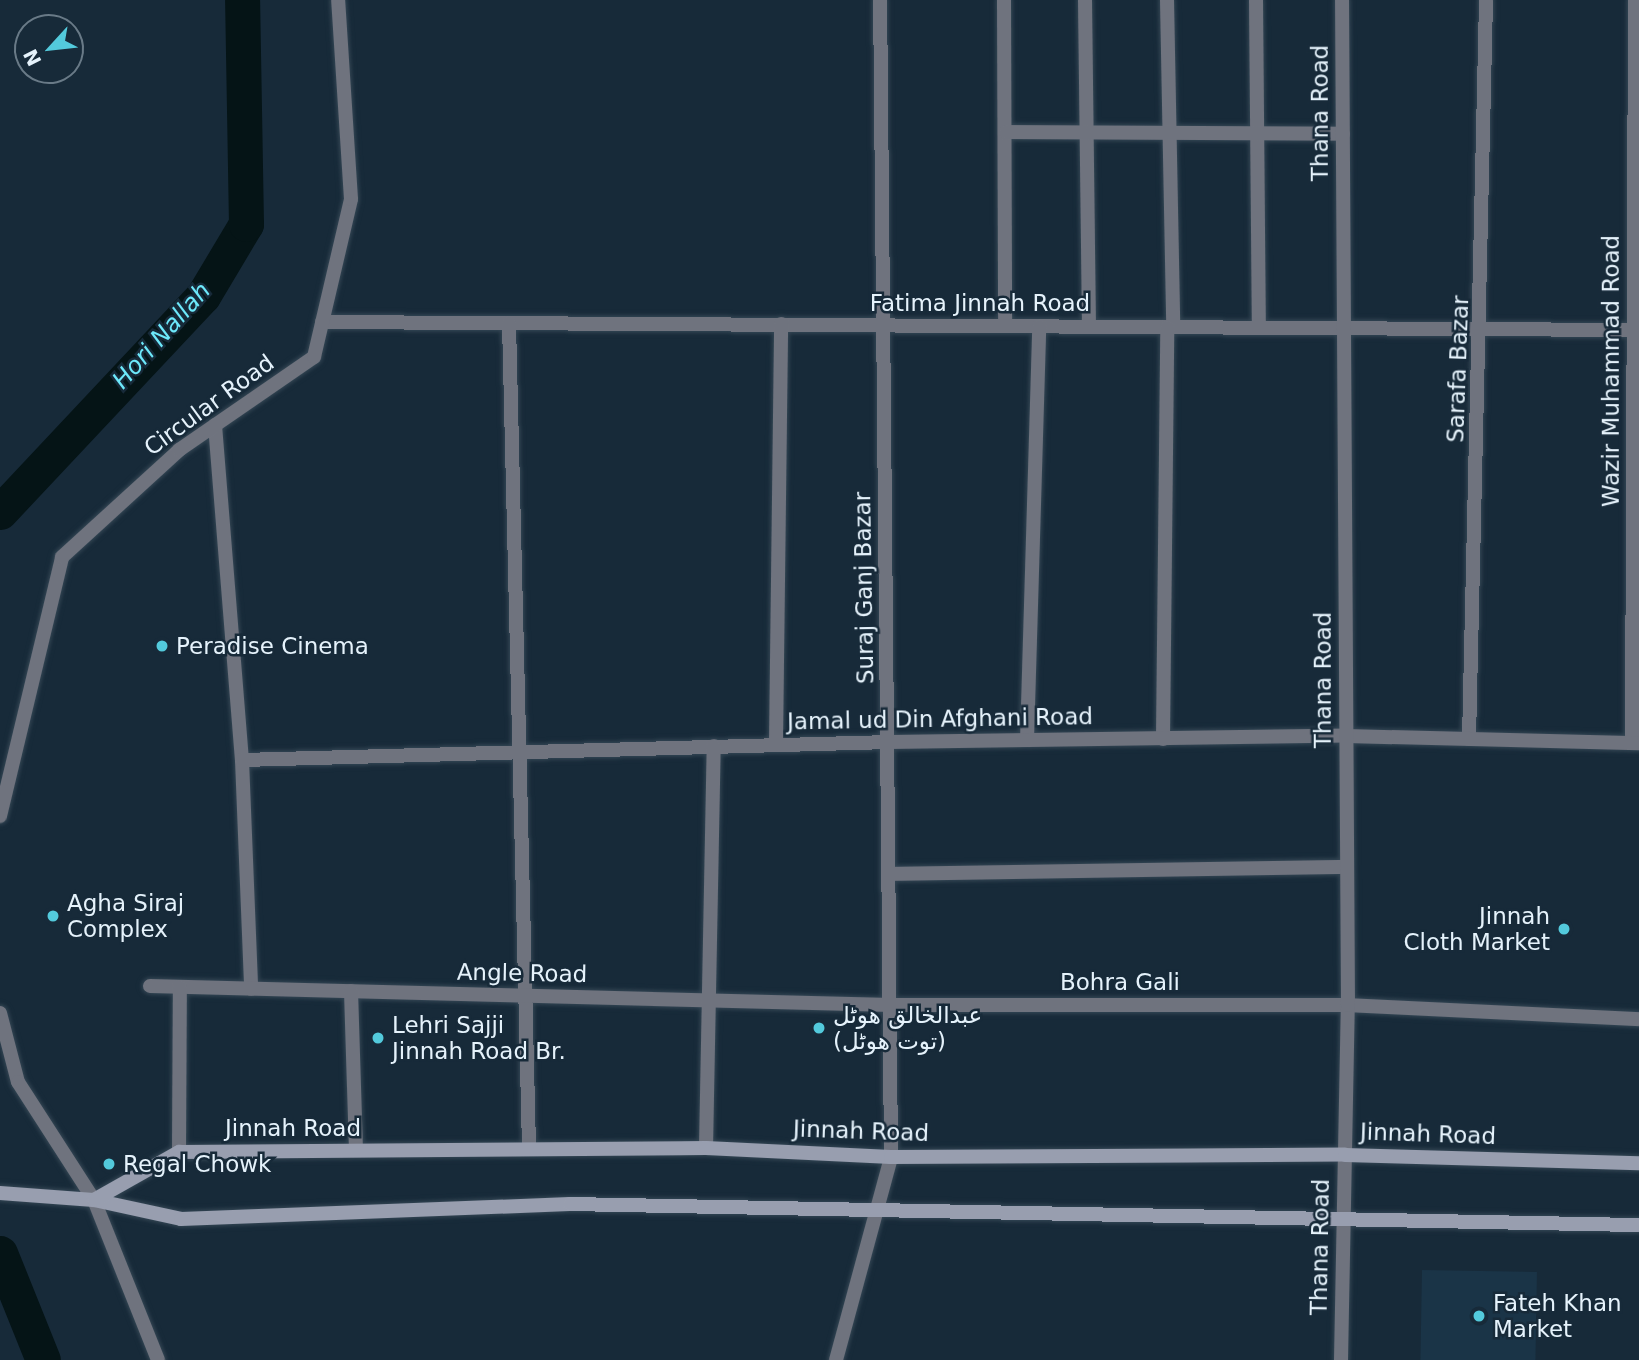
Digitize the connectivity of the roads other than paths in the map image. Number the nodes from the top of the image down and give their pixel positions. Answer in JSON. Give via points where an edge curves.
{"nodes":[{"id":1,"x":338,"y":0,"type":"edge"},
{"id":2,"x":880,"y":0,"type":"edge"},
{"id":3,"x":1004,"y":0,"type":"edge"},
{"id":4,"x":1085,"y":0,"type":"edge"},
{"id":5,"x":1167,"y":0,"type":"edge"},
{"id":6,"x":1256,"y":0,"type":"edge"},
{"id":7,"x":1342,"y":0,"type":"edge"},
{"id":8,"x":1486,"y":0,"type":"edge"},
{"id":9,"x":1635,"y":0,"type":"edge"},
{"id":10,"x":1086,"y":131,"type":"junction"},
{"id":11,"x":1006,"y":132,"type":"junction"},
{"id":12,"x":1169,"y":132,"type":"junction"},
{"id":13,"x":1257,"y":133,"type":"junction"},
{"id":14,"x":1343,"y":134,"type":"junction"},
{"id":15,"x":321,"y":322,"type":"junction"},
{"id":16,"x":509,"y":323,"type":"junction"},
{"id":17,"x":781,"y":324,"type":"junction"},
{"id":18,"x":884,"y":325,"type":"junction"},
{"id":19,"x":1005,"y":326,"type":"junction"},
{"id":20,"x":1039,"y":326,"type":"junction"},
{"id":21,"x":1088,"y":327,"type":"junction"},
{"id":22,"x":1170,"y":327,"type":"junction"},
{"id":23,"x":1259,"y":328,"type":"junction"},
{"id":24,"x":1344,"y":328,"type":"junction"},
{"id":25,"x":1483,"y":329,"type":"junction"},
{"id":26,"x":1637,"y":330,"type":"edge"},
{"id":27,"x":215,"y":425,"type":"junction"},
{"id":28,"x":1346,"y":736,"type":"junction"},
{"id":29,"x":1163,"y":739,"type":"junction"},
{"id":30,"x":1469,"y":739,"type":"junction"},
{"id":31,"x":1027,"y":740,"type":"junction"},
{"id":32,"x":889,"y":741,"type":"junction"},
{"id":33,"x":1635,"y":743,"type":"edge"},
{"id":34,"x":776,"y":744,"type":"junction"},
{"id":35,"x":714,"y":747,"type":"junction"},
{"id":36,"x":519,"y":752,"type":"junction"},
{"id":37,"x":242,"y":760,"type":"junction"},
{"id":38,"x":0,"y":816,"type":"edge"},
{"id":39,"x":1347,"y":867,"type":"junction"},
{"id":40,"x":891,"y":873,"type":"junction"},
{"id":41,"x":150,"y":986,"type":"dead end"},
{"id":42,"x":180,"y":987,"type":"junction"},
{"id":43,"x":251,"y":989,"type":"junction"},
{"id":44,"x":351,"y":991,"type":"junction"},
{"id":45,"x":525,"y":995,"type":"junction"},
{"id":46,"x":705,"y":1000,"type":"junction"},
{"id":47,"x":892,"y":1005,"type":"junction"},
{"id":48,"x":1348,"y":1005,"type":"junction"},
{"id":49,"x":0,"y":1013,"type":"edge"},
{"id":50,"x":1639,"y":1019,"type":"edge"},
{"id":51,"x":529,"y":1148,"type":"junction"},
{"id":52,"x":706,"y":1148,"type":"junction"},
{"id":53,"x":356,"y":1150,"type":"junction"},
{"id":54,"x":179,"y":1152,"type":"junction"},
{"id":55,"x":1345,"y":1155,"type":"junction"},
{"id":56,"x":891,"y":1157,"type":"junction"},
{"id":57,"x":1639,"y":1163,"type":"edge"},
{"id":58,"x":0,"y":1193,"type":"edge"},
{"id":59,"x":94,"y":1200,"type":"junction"},
{"id":60,"x":876,"y":1214,"type":"junction"},
{"id":61,"x":1343,"y":1221,"type":"junction"},
{"id":62,"x":1639,"y":1225,"type":"edge"},
{"id":63,"x":158,"y":1360,"type":"edge"},
{"id":64,"x":835,"y":1360,"type":"edge"},
{"id":65,"x":1340,"y":1360,"type":"edge"}],
"edges":[{"from":1,"to":15,"type":"street","name":"Circular Road","via":[[351,200]]},
{"from":2,"to":18,"type":"street","name":"Suraj Ganj Bazar"},
{"from":3,"to":11,"type":"street"},
{"from":4,"to":10,"type":"street"},
{"from":5,"to":12,"type":"street"},
{"from":6,"to":13,"type":"street"},
{"from":7,"to":14,"type":"street","name":"Thana Road"},
{"from":8,"to":25,"type":"street","name":"Sarafa Bazar"},
{"from":9,"to":26,"type":"street","name":"Wazir Muhammad Road"},
{"from":10,"to":11,"type":"street"},
{"from":10,"to":12,"type":"street"},
{"from":10,"to":21,"type":"street"},
{"from":11,"to":19,"type":"street"},
{"from":12,"to":13,"type":"street"},
{"from":12,"to":22,"type":"street"},
{"from":13,"to":14,"type":"street"},
{"from":13,"to":23,"type":"street"},
{"from":14,"to":24,"type":"street","name":"Thana Road"},
{"from":15,"to":16,"type":"street","name":"Fatima Jinnah Road"},
{"from":15,"to":27,"type":"street","name":"Circular Road","via":[[314,357]]},
{"from":16,"to":17,"type":"street","name":"Fatima Jinnah Road"},
{"from":16,"to":36,"type":"street"},
{"from":17,"to":18,"type":"street","name":"Fatima Jinnah Road"},
{"from":17,"to":34,"type":"street"},
{"from":18,"to":19,"type":"street","name":"Fatima Jinnah Road"},
{"from":18,"to":32,"type":"street","name":"Suraj Ganj Bazar"},
{"from":19,"to":20,"type":"street","name":"Fatima Jinnah Road"},
{"from":20,"to":21,"type":"street","name":"Fatima Jinnah Road"},
{"from":20,"to":31,"type":"street"},
{"from":21,"to":22,"type":"street","name":"Fatima Jinnah Road"},
{"from":22,"to":23,"type":"street","name":"Fatima Jinnah Road"},
{"from":22,"to":29,"type":"street"},
{"from":23,"to":24,"type":"street","name":"Fatima Jinnah Road"},
{"from":24,"to":25,"type":"street","name":"Fatima Jinnah Road"},
{"from":24,"to":28,"type":"street","name":"Thana Road"},
{"from":25,"to":26,"type":"street","name":"Fatima Jinnah Road"},
{"from":25,"to":30,"type":"street","name":"Sarafa Bazar"},
{"from":26,"to":33,"type":"street","name":"Wazir Muhammad Road"},
{"from":27,"to":37,"type":"street"},
{"from":27,"to":38,"type":"street","name":"Circular Road","via":[[179,450],[62,557]]},
{"from":28,"to":29,"type":"street","name":"Jamal ud Din Afghani Road"},
{"from":28,"to":30,"type":"street","name":"Jamal ud Din Afghani Road"},
{"from":28,"to":39,"type":"street","name":"Thana Road"},
{"from":29,"to":31,"type":"street","name":"Jamal ud Din Afghani Road"},
{"from":30,"to":33,"type":"street","name":"Jamal ud Din Afghani Road"},
{"from":31,"to":32,"type":"street","name":"Jamal ud Din Afghani Road"},
{"from":32,"to":34,"type":"street","name":"Jamal ud Din Afghani Road"},
{"from":32,"to":40,"type":"street","name":"Suraj Ganj Bazar"},
{"from":34,"to":35,"type":"street","name":"Jamal ud Din Afghani Road"},
{"from":35,"to":36,"type":"street","name":"Jamal ud Din Afghani Road"},
{"from":35,"to":46,"type":"street"},
{"from":36,"to":37,"type":"street","name":"Jamal ud Din Afghani Road"},
{"from":36,"to":45,"type":"street"},
{"from":37,"to":43,"type":"street"},
{"from":39,"to":40,"type":"street"},
{"from":39,"to":48,"type":"street","name":"Thana Road"},
{"from":40,"to":47,"type":"street","name":"Suraj Ganj Bazar"},
{"from":41,"to":42,"type":"street","name":"Angle Road"},
{"from":42,"to":43,"type":"street","name":"Angle Road"},
{"from":42,"to":54,"type":"street"},
{"from":43,"to":44,"type":"street","name":"Angle Road"},
{"from":44,"to":45,"type":"street","name":"Angle Road"},
{"from":44,"to":53,"type":"street"},
{"from":45,"to":46,"type":"street","name":"Angle Road"},
{"from":45,"to":51,"type":"street"},
{"from":46,"to":47,"type":"street","name":"Angle Road"},
{"from":46,"to":52,"type":"street"},
{"from":47,"to":48,"type":"street","name":"Bohra Gali"},
{"from":47,"to":56,"type":"street","name":"Suraj Ganj Bazar"},
{"from":48,"to":50,"type":"street","name":"Bohra Gali"},
{"from":48,"to":55,"type":"street","name":"Thana Road"},
{"from":49,"to":59,"type":"street","via":[[18,1082]]},
{"from":51,"to":52,"type":"main road","name":"Jinnah Road"},
{"from":51,"to":53,"type":"main road","name":"Jinnah Road"},
{"from":52,"to":56,"type":"main road","name":"Jinnah Road"},
{"from":53,"to":54,"type":"main road","name":"Jinnah Road"},
{"from":54,"to":59,"type":"main road","name":"Jinnah Road"},
{"from":55,"to":56,"type":"main road","name":"Jinnah Road"},
{"from":55,"to":57,"type":"main road","name":"Jinnah Road"},
{"from":55,"to":61,"type":"street","name":"Thana Road"},
{"from":56,"to":60,"type":"street","name":"Suraj Ganj Bazar"},
{"from":58,"to":59,"type":"main road"},
{"from":59,"to":60,"type":"main road","via":[[181,1219],[570,1204]]},
{"from":59,"to":63,"type":"street"},
{"from":60,"to":61,"type":"main road"},
{"from":60,"to":64,"type":"street","name":"Suraj Ganj Bazar"},
{"from":61,"to":62,"type":"main road"},
{"from":61,"to":65,"type":"street","name":"Thana Road"}]}
